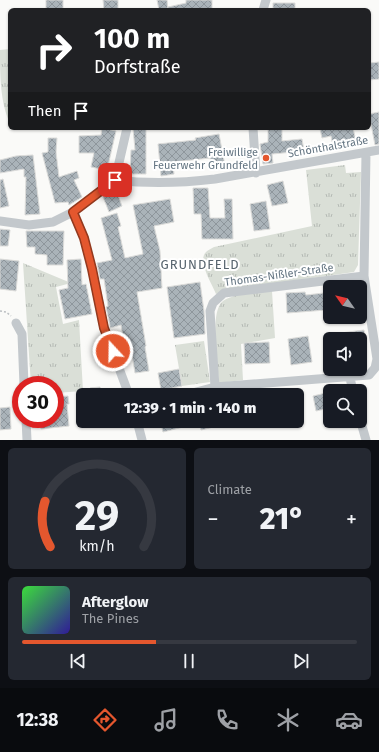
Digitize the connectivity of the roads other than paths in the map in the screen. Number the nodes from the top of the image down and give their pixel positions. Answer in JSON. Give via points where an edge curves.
{"nodes":[{"id":1,"x":127,"y":130,"type":"edge"},
{"id":2,"x":253,"y":130,"type":"edge"},
{"id":3,"x":379,"y":150,"type":"edge"},
{"id":4,"x":366,"y":153,"type":"junction"},
{"id":5,"x":256,"y":172,"type":"junction"},
{"id":6,"x":115,"y":180,"type":"junction"},
{"id":7,"x":73,"y":212,"type":"junction"},
{"id":8,"x":0,"y":221,"type":"edge"},
{"id":9,"x":364,"y":276,"type":"junction"},
{"id":10,"x":16,"y":323,"type":"road end"},
{"id":11,"x":24,"y":376,"type":"edge"},
{"id":12,"x":350,"y":378,"type":"junction"},
{"id":13,"x":351,"y":384,"type":"edge"},
{"id":14,"x":215,"y":387,"type":"junction"},
{"id":15,"x":126,"y":388,"type":"edge"},
{"id":16,"x":211,"y":388,"type":"edge"},
{"id":17,"x":26,"y":428,"type":"edge"},
{"id":18,"x":139,"y":428,"type":"edge"},
{"id":19,"x":363,"y":428,"type":"edge"},
{"id":20,"x":27,"y":440,"type":"edge"},
{"id":21,"x":142,"y":440,"type":"edge"},
{"id":22,"x":366,"y":440,"type":"edge"}],
"edges":[{"from":1,"to":6,"type":"street"},
{"from":2,"to":5,"type":"street"},
{"from":3,"to":4,"type":"street","name":"Schönthalstraße"},
{"from":4,"to":5,"type":"street","name":"Schönthalstraße"},
{"from":4,"to":9,"type":"street"},
{"from":5,"to":6,"type":"street","name":"Schönthalstraße","via":[[189,182]]},
{"from":6,"to":7,"type":"street"},
{"from":7,"to":8,"type":"street","via":[[53,222],[29,224]]},
{"from":7,"to":15,"type":"street","via":[[80,226],[92,269],[104,328]]},
{"from":9,"to":12,"type":"street","via":[[377,359],[375,368],[369,375]]},
{"from":9,"to":14,"type":"street","name":"Thomas-Nißler-Straße","via":[[224,293],[213,303],[210,311]]},
{"from":10,"to":11,"type":"street","via":[[22,334]]},
{"from":12,"to":13,"type":"street"},
{"from":12,"to":14,"type":"street"},
{"from":14,"to":16,"type":"street"},
{"from":17,"to":20,"type":"street"},
{"from":18,"to":21,"type":"street"},
{"from":19,"to":22,"type":"street"}]}
